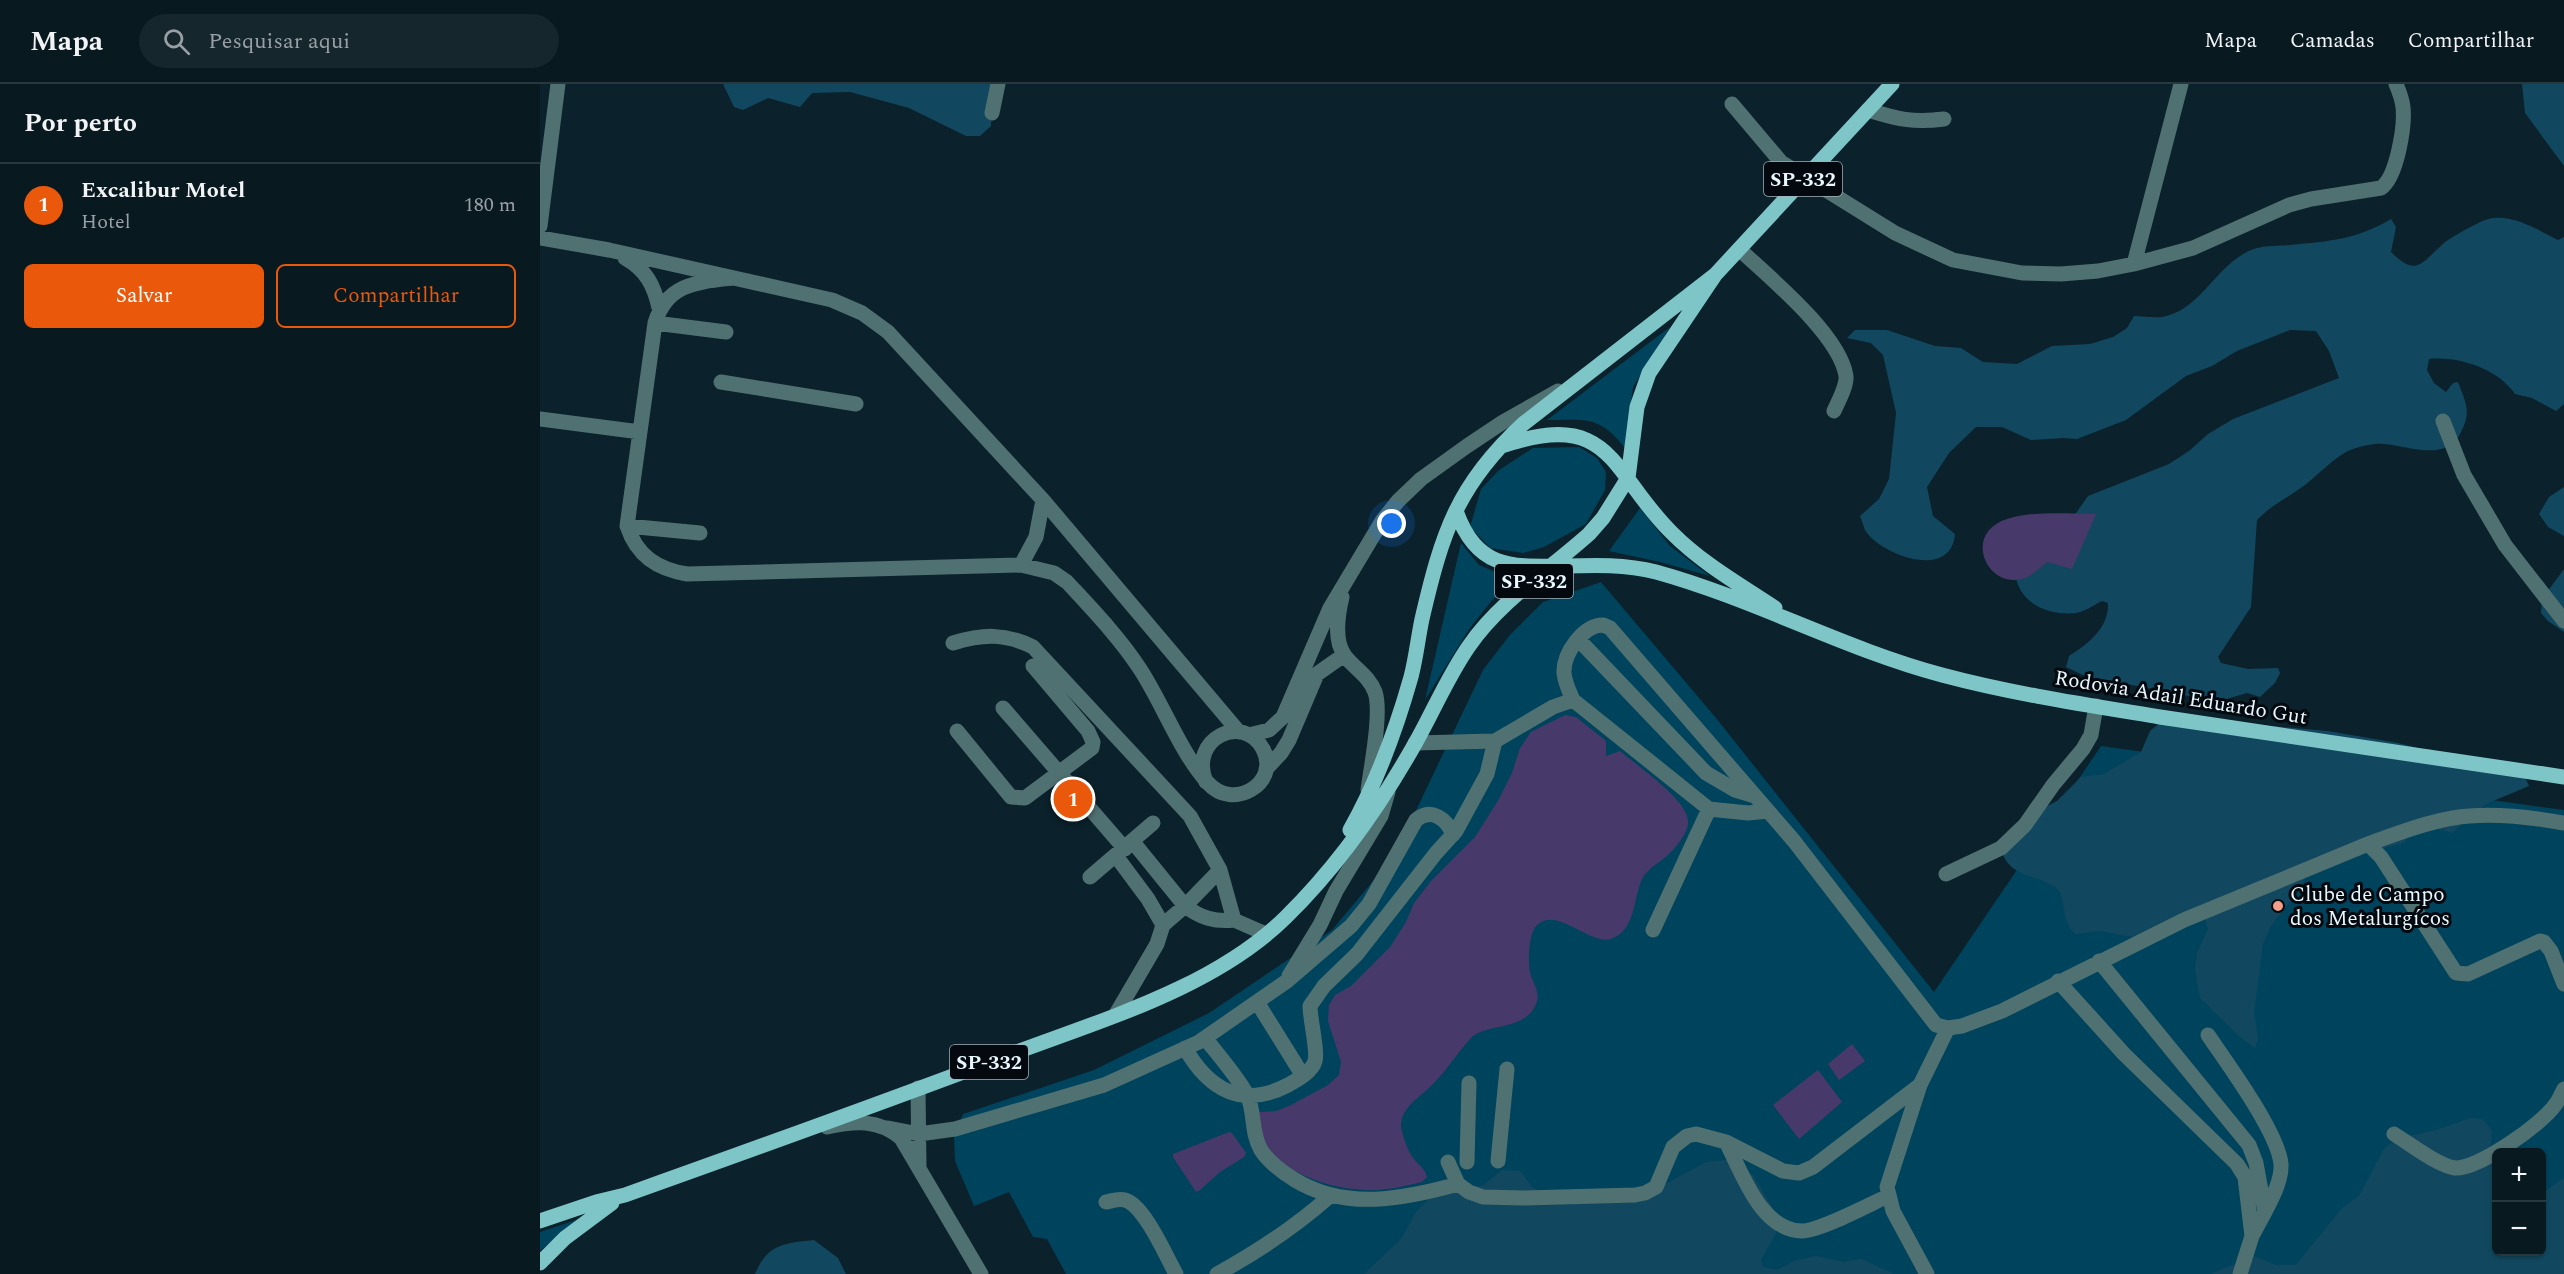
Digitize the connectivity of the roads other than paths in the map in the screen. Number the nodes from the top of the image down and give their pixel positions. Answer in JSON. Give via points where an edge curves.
{"nodes":[{"id":1,"x":558,"y":84,"type":"edge"},
{"id":2,"x":998,"y":84,"type":"edge"},
{"id":3,"x":1892,"y":84,"type":"edge"},
{"id":4,"x":2181,"y":84,"type":"edge"},
{"id":5,"x":2396,"y":84,"type":"edge"},
{"id":6,"x":1732,"y":104,"type":"dead end"},
{"id":7,"x":1868,"y":110,"type":"junction"},
{"id":8,"x":992,"y":113,"type":"dead end"},
{"id":9,"x":1944,"y":119,"type":"dead end"},
{"id":10,"x":1805,"y":177,"type":"junction"},
{"id":11,"x":540,"y":226,"type":"edge"},
{"id":12,"x":540,"y":238,"type":"edge"},
{"id":13,"x":1739,"y":249,"type":"junction"},
{"id":14,"x":609,"y":250,"type":"junction"},
{"id":15,"x":2134,"y":264,"type":"junction"},
{"id":16,"x":1715,"y":275,"type":"junction"},
{"id":17,"x":734,"y":278,"type":"junction"},
{"id":18,"x":657,"y":316,"type":"junction"},
{"id":19,"x":726,"y":332,"type":"dead end"},
{"id":20,"x":1580,"y":380,"type":"junction"},
{"id":21,"x":722,"y":382,"type":"dead end"},
{"id":22,"x":856,"y":404,"type":"dead end"},
{"id":23,"x":1834,"y":411,"type":"dead end"},
{"id":24,"x":540,"y":419,"type":"edge"},
{"id":25,"x":2443,"y":421,"type":"dead end"},
{"id":26,"x":640,"y":432,"type":"junction"},
{"id":27,"x":1497,"y":448,"type":"junction"},
{"id":28,"x":1628,"y":478,"type":"junction"},
{"id":29,"x":1043,"y":500,"type":"junction"},
{"id":30,"x":1455,"y":511,"type":"junction"},
{"id":31,"x":627,"y":525,"type":"junction"},
{"id":32,"x":700,"y":533,"type":"dead end"},
{"id":33,"x":1021,"y":565,"type":"junction"},
{"id":34,"x":1552,"y":566,"type":"junction"},
{"id":35,"x":1344,"y":582,"type":"junction"},
{"id":36,"x":2564,"y":621,"type":"edge"},
{"id":37,"x":1801,"y":624,"type":"junction"},
{"id":38,"x":1578,"y":639,"type":"junction"},
{"id":39,"x":953,"y":643,"type":"dead end"},
{"id":40,"x":1344,"y":655,"type":"junction"},
{"id":41,"x":1033,"y":666,"type":"dead end"},
{"id":42,"x":1573,"y":700,"type":"junction"},
{"id":43,"x":2096,"y":706,"type":"junction"},
{"id":44,"x":1003,"y":708,"type":"dead end"},
{"id":45,"x":957,"y":730,"type":"dead end"},
{"id":46,"x":1244,"y":734,"type":"junction"},
{"id":47,"x":1495,"y":741,"type":"junction"},
{"id":48,"x":1415,"y":743,"type":"junction"},
{"id":49,"x":1266,"y":769,"type":"junction"},
{"id":50,"x":1058,"y":773,"type":"junction"},
{"id":51,"x":2564,"y":777,"type":"edge"},
{"id":52,"x":1206,"y":782,"type":"junction"},
{"id":53,"x":1390,"y":783,"type":"junction"},
{"id":54,"x":1755,"y":796,"type":"junction"},
{"id":55,"x":1366,"y":800,"type":"junction"},
{"id":56,"x":1708,"y":809,"type":"junction"},
{"id":57,"x":1768,"y":811,"type":"junction"},
{"id":58,"x":1154,"y":822,"type":"dead end"},
{"id":59,"x":2564,"y":823,"type":"edge"},
{"id":60,"x":1453,"y":835,"type":"junction"},
{"id":61,"x":2368,"y":844,"type":"junction"},
{"id":62,"x":1125,"y":849,"type":"junction"},
{"id":63,"x":1220,"y":870,"type":"junction"},
{"id":64,"x":1946,"y":874,"type":"dead end"},
{"id":65,"x":1323,"y":876,"type":"junction"},
{"id":66,"x":1090,"y":877,"type":"dead end"},
{"id":67,"x":1185,"y":906,"type":"junction"},
{"id":68,"x":1234,"y":920,"type":"junction"},
{"id":69,"x":1163,"y":925,"type":"junction"},
{"id":70,"x":1653,"y":930,"type":"dead end"},
{"id":71,"x":1266,"y":934,"type":"junction"},
{"id":72,"x":2099,"y":961,"type":"junction"},
{"id":73,"x":1287,"y":981,"type":"junction"},
{"id":74,"x":2058,"y":981,"type":"junction"},
{"id":75,"x":2564,"y":984,"type":"edge"},
{"id":76,"x":1257,"y":1002,"type":"junction"},
{"id":77,"x":1116,"y":1014,"type":"junction"},
{"id":78,"x":1942,"y":1026,"type":"junction"},
{"id":79,"x":2208,"y":1035,"type":"dead end"},
{"id":80,"x":1205,"y":1038,"type":"junction"},
{"id":81,"x":1185,"y":1048,"type":"junction"},
{"id":82,"x":1507,"y":1069,"type":"dead end"},
{"id":83,"x":1303,"y":1076,"type":"junction"},
{"id":84,"x":1469,"y":1083,"type":"dead end"},
{"id":85,"x":1920,"y":1085,"type":"junction"},
{"id":86,"x":918,"y":1088,"type":"junction"},
{"id":87,"x":2564,"y":1089,"type":"edge"},
{"id":88,"x":1248,"y":1096,"type":"junction"},
{"id":89,"x":888,"y":1128,"type":"junction"},
{"id":90,"x":801,"y":1132,"type":"junction"},
{"id":91,"x":919,"y":1134,"type":"junction"},
{"id":92,"x":2394,"y":1134,"type":"dead end"},
{"id":93,"x":1726,"y":1142,"type":"junction"},
{"id":94,"x":1498,"y":1161,"type":"dead end"},
{"id":95,"x":1448,"y":1162,"type":"dead end"},
{"id":96,"x":1467,"y":1162,"type":"dead end"},
{"id":97,"x":919,"y":1170,"type":"junction"},
{"id":98,"x":1458,"y":1184,"type":"junction"},
{"id":99,"x":625,"y":1195,"type":"junction"},
{"id":100,"x":1330,"y":1196,"type":"junction"},
{"id":101,"x":1888,"y":1196,"type":"junction"},
{"id":102,"x":1106,"y":1202,"type":"dead end"},
{"id":103,"x":2265,"y":1212,"type":"junction"},
{"id":104,"x":540,"y":1221,"type":"edge"},
{"id":105,"x":2252,"y":1236,"type":"junction"},
{"id":106,"x":540,"y":1263,"type":"edge"},
{"id":107,"x":981,"y":1274,"type":"edge"},
{"id":108,"x":1176,"y":1274,"type":"edge"},
{"id":109,"x":1218,"y":1274,"type":"edge"},
{"id":110,"x":1927,"y":1274,"type":"edge"},
{"id":111,"x":2240,"y":1274,"type":"edge"}],
"edges":[{"from":1,"to":11,"type":"street"},
{"from":2,"to":8,"type":"street"},
{"from":3,"to":7,"type":"main road","number":"SP-332"},
{"from":4,"to":15,"type":"street"},
{"from":5,"to":15,"type":"street","via":[[2403,108],[2403,128],[2394,167],[2384,186],[2289,205],[2193,248]]},
{"from":6,"to":10,"type":"street","via":[[1771,152]]},
{"from":7,"to":9,"type":"street","via":[[1918,123]]},
{"from":7,"to":10,"type":"main road","number":"SP-332"},
{"from":10,"to":13,"type":"main road","number":"SP-332"},
{"from":10,"to":15,"type":"street","via":[[1895,233],[1953,260],[2032,273],[2098,271]]},
{"from":12,"to":14,"type":"street"},
{"from":13,"to":16,"type":"main road","number":"SP-332"},
{"from":13,"to":23,"type":"street","via":[[1789,295],[1842,360],[1847,379]]},
{"from":14,"to":17,"type":"street"},
{"from":14,"to":18,"type":"street","via":[[639,266],[656,291]]},
{"from":16,"to":20,"type":"main road","number":"SP-332"},
{"from":16,"to":28,"type":"main road","number":"SP-332","via":[[1673,334],[1642,388]]},
{"from":17,"to":18,"type":"street","via":[[688,284]]},
{"from":17,"to":29,"type":"street","via":[[832,300],[870,319],[919,364]]},
{"from":18,"to":19,"type":"street"},
{"from":18,"to":26,"type":"street"},
{"from":20,"to":27,"type":"main road","number":"SP-332"},
{"from":20,"to":35,"type":"street","via":[[1503,422],[1421,479],[1382,521]]},
{"from":21,"to":22,"type":"street"},
{"from":24,"to":26,"type":"street"},
{"from":25,"to":36,"type":"street","via":[[2464,475],[2505,545]]},
{"from":26,"to":31,"type":"street"},
{"from":27,"to":28,"type":"main road","via":[[1545,436],[1581,438],[1605,450]]},
{"from":27,"to":30,"type":"main road","number":"SP-332","via":[[1469,483]]},
{"from":28,"to":34,"type":"main road","number":"SP-332","via":[[1603,518]]},
{"from":28,"to":37,"type":"main road","name":"Rodovia Adail Eduardo Gut","via":[[1691,553]]},
{"from":29,"to":33,"type":"street","via":[[1036,537]]},
{"from":29,"to":46,"type":"street"},
{"from":30,"to":34,"type":"main road","via":[[1462,530],[1495,560],[1524,568]]},
{"from":30,"to":55,"type":"main road","number":"SP-332","via":[[1436,564],[1411,675]]},
{"from":31,"to":32,"type":"street"},
{"from":31,"to":33,"type":"street","via":[[632,541],[644,556],[672,572],[687,574]]},
{"from":33,"to":52,"type":"street","via":[[1054,573],[1079,595],[1141,670]]},
{"from":34,"to":37,"type":"main road","name":"Rodovia Adail Eduardo Gut","via":[[1640,568]]},
{"from":34,"to":48,"type":"main road","number":"SP-332","via":[[1502,608],[1469,645]]},
{"from":35,"to":40,"type":"street","via":[[1337,625]]},
{"from":35,"to":46,"type":"street","via":[[1318,631],[1283,717],[1269,730]]},
{"from":37,"to":43,"type":"main road","name":"Rodovia Adail Eduardo Gut","via":[[1943,676]]},
{"from":38,"to":42,"type":"street","via":[[1564,670]]},
{"from":38,"to":54,"type":"street","via":[[1706,773],[1735,790]]},
{"from":38,"to":54,"type":"street","via":[[1596,625],[1610,628]]},
{"from":39,"to":63,"type":"street","via":[[978,636],[1015,638],[1034,646],[1190,816]]},
{"from":40,"to":49,"type":"street","via":[[1317,674],[1289,740]]},
{"from":40,"to":55,"type":"street","via":[[1362,672],[1376,694]]},
{"from":41,"to":50,"type":"street","via":[[1093,742],[1092,748]]},
{"from":42,"to":47,"type":"street"},
{"from":42,"to":56,"type":"street"},
{"from":43,"to":51,"type":"main road","name":"Rodovia Adail Eduardo Gut"},
{"from":43,"to":64,"type":"street","via":[[2091,735],[2083,749],[2025,825],[2001,848]]},
{"from":44,"to":50,"type":"street"},
{"from":45,"to":50,"type":"street","via":[[1011,797],[1025,798]]},
{"from":46,"to":49,"type":"street","via":[[1263,750]]},
{"from":46,"to":52,"type":"street","via":[[1226,732],[1206,746],[1201,770]]},
{"from":47,"to":48,"type":"street"},
{"from":47,"to":60,"type":"street","via":[[1487,774]]},
{"from":48,"to":53,"type":"main road","number":"SP-332"},
{"from":49,"to":52,"type":"street","via":[[1257,786],[1240,795],[1222,793]]},
{"from":50,"to":62,"type":"street"},
{"from":53,"to":65,"type":"main road","number":"SP-332","via":[[1354,840]]},
{"from":53,"to":73,"type":"street","via":[[1381,816]]},
{"from":54,"to":57,"type":"street"},
{"from":55,"to":65,"type":"main road","number":"SP-332"},
{"from":56,"to":57,"type":"street"},
{"from":56,"to":70,"type":"street"},
{"from":57,"to":78,"type":"street"},
{"from":58,"to":62,"type":"street"},
{"from":59,"to":61,"type":"street","via":[[2487,816],[2455,818]]},
{"from":60,"to":73,"type":"street","via":[[1446,823],[1429,813],[1416,820],[1369,904],[1351,926]]},
{"from":60,"to":83,"type":"street","via":[[1310,1006],[1316,1060]]},
{"from":61,"to":72,"type":"street","via":[[2184,920]]},
{"from":61,"to":75,"type":"street","via":[[2456,973],[2468,974],[2540,941],[2551,951]]},
{"from":62,"to":66,"type":"street"},
{"from":62,"to":67,"type":"street"},
{"from":62,"to":69,"type":"street"},
{"from":63,"to":67,"type":"street"},
{"from":63,"to":68,"type":"street"},
{"from":65,"to":71,"type":"main road","number":"SP-332"},
{"from":67,"to":68,"type":"street","via":[[1214,921]]},
{"from":67,"to":69,"type":"street"},
{"from":68,"to":71,"type":"street"},
{"from":69,"to":77,"type":"street","via":[[1157,944]]},
{"from":71,"to":77,"type":"main road","number":"SP-332","via":[[1219,967]]},
{"from":72,"to":74,"type":"street"},
{"from":72,"to":103,"type":"street","via":[[2248,1145],[2256,1163]]},
{"from":73,"to":76,"type":"street"},
{"from":74,"to":78,"type":"street","via":[[1980,1021]]},
{"from":74,"to":105,"type":"street","via":[[2124,1054],[2237,1164],[2244,1177]]},
{"from":76,"to":80,"type":"street"},
{"from":76,"to":83,"type":"street"},
{"from":77,"to":86,"type":"main road","number":"SP-332"},
{"from":78,"to":85,"type":"street"},
{"from":79,"to":103,"type":"street","via":[[2263,1120],[2279,1154],[2279,1180]]},
{"from":80,"to":81,"type":"street"},
{"from":80,"to":88,"type":"street"},
{"from":81,"to":88,"type":"street","via":[[1209,1081],[1234,1095]]},
{"from":81,"to":91,"type":"street","via":[[1104,1085],[955,1129]]},
{"from":82,"to":94,"type":"street"},
{"from":83,"to":88,"type":"street","via":[[1281,1089]]},
{"from":84,"to":96,"type":"street"},
{"from":85,"to":93,"type":"street","via":[[1813,1167],[1799,1173],[1783,1171]]},
{"from":85,"to":101,"type":"street","via":[[1887,1187]]},
{"from":86,"to":90,"type":"main road","number":"SP-332"},
{"from":86,"to":91,"type":"street"},
{"from":87,"to":92,"type":"street","via":[[2540,1121],[2500,1150],[2464,1166],[2443,1164]]},
{"from":88,"to":100,"type":"street","via":[[1256,1138],[1271,1162],[1304,1186]]},
{"from":89,"to":90,"type":"street","via":[[869,1122],[843,1123]]},
{"from":89,"to":91,"type":"street"},
{"from":89,"to":97,"type":"street","via":[[901,1138]]},
{"from":90,"to":99,"type":"main road","number":"SP-332"},
{"from":91,"to":97,"type":"street"},
{"from":93,"to":98,"type":"street","via":[[1696,1134],[1679,1141],[1656,1187],[1635,1195],[1491,1198],[1469,1192]]},
{"from":93,"to":101,"type":"street","via":[[1758,1202],[1772,1219],[1785,1226],[1802,1231]]},
{"from":95,"to":98,"type":"street"},
{"from":97,"to":107,"type":"street"},
{"from":98,"to":100,"type":"street","via":[[1384,1200]]},
{"from":99,"to":104,"type":"main road","number":"SP-332"},
{"from":99,"to":106,"type":"main road","number":"SP-332","via":[[565,1238]]},
{"from":100,"to":109,"type":"street","via":[[1298,1224]]},
{"from":101,"to":110,"type":"street","via":[[1902,1232]]},
{"from":102,"to":108,"type":"street","via":[[1119,1198],[1134,1204]]},
{"from":103,"to":105,"type":"street"},
{"from":105,"to":111,"type":"street"}]}
